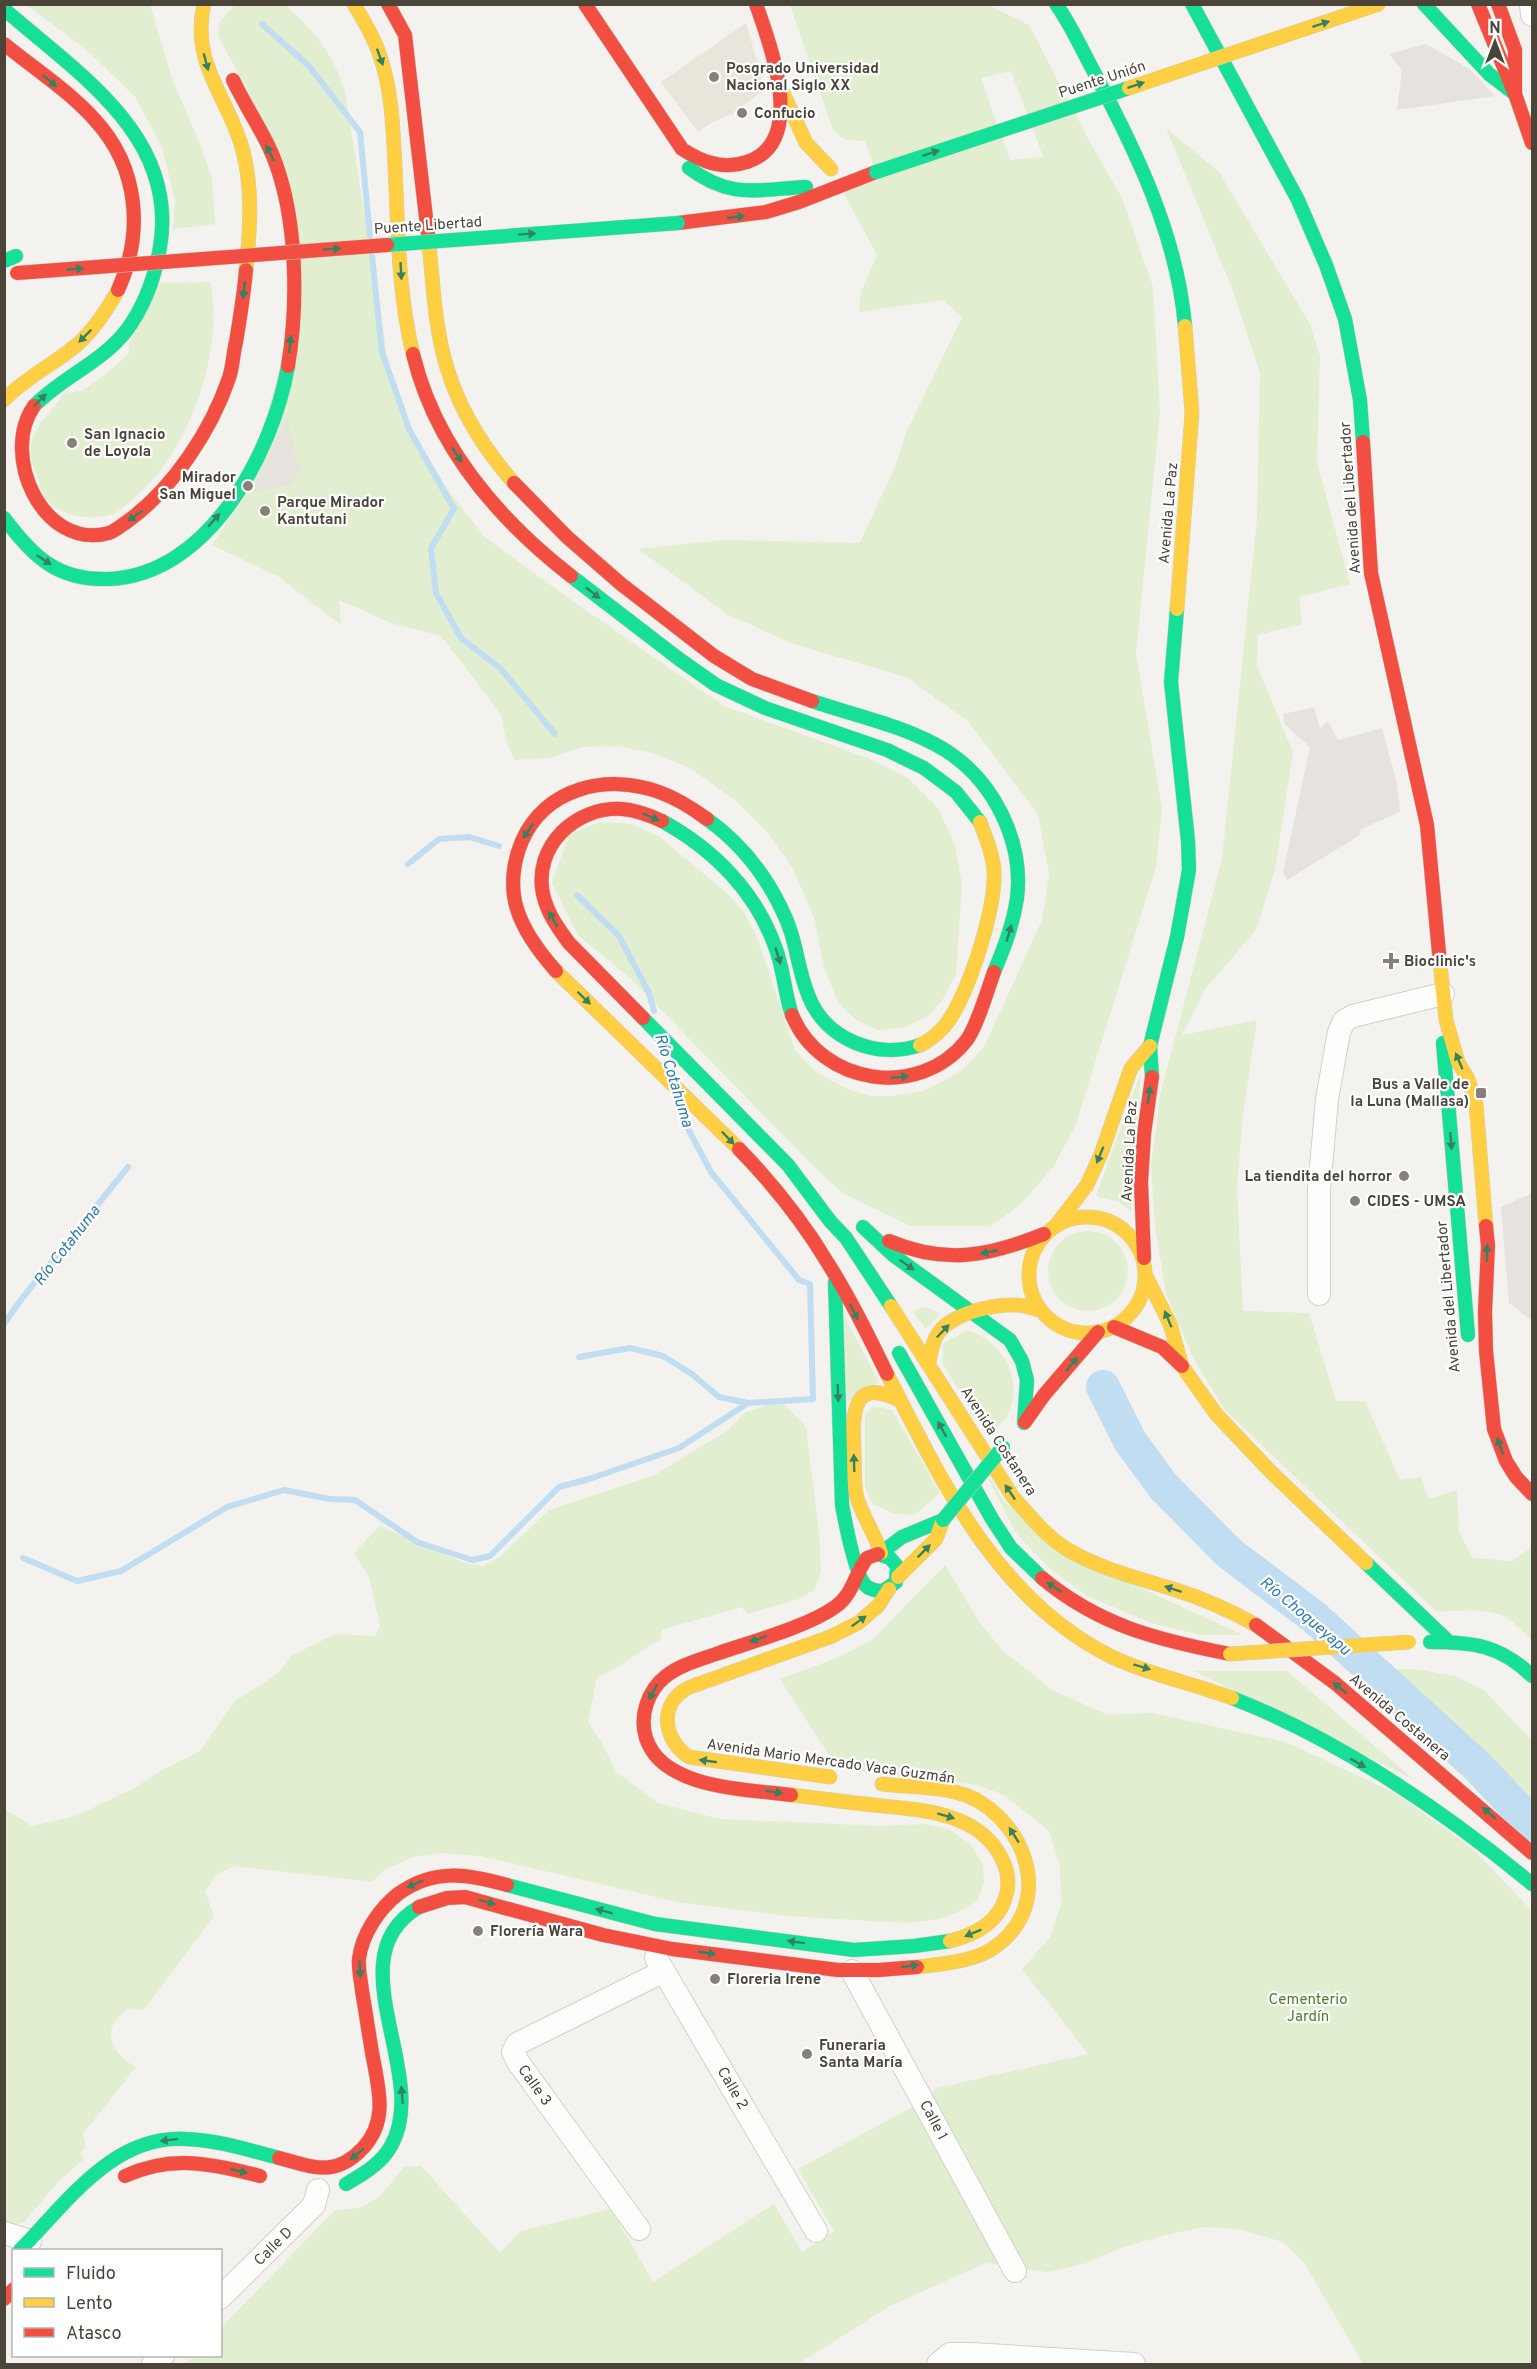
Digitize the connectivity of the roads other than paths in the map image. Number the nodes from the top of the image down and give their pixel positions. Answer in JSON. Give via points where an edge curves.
{"nodes":[{"id":1,"x":204,"y":4,"type":"edge"},
{"id":2,"x":354,"y":4,"type":"edge"},
{"id":3,"x":388,"y":4,"type":"edge"},
{"id":4,"x":585,"y":4,"type":"edge"},
{"id":5,"x":756,"y":4,"type":"edge"},
{"id":6,"x":1056,"y":4,"type":"edge"},
{"id":7,"x":1192,"y":4,"type":"edge"},
{"id":8,"x":1379,"y":4,"type":"edge"},
{"id":9,"x":1424,"y":4,"type":"edge"},
{"id":10,"x":1478,"y":4,"type":"edge"},
{"id":11,"x":1498,"y":4,"type":"edge"},
{"id":12,"x":1531,"y":4,"type":"edge"},
{"id":13,"x":4,"y":9,"type":"edge"},
{"id":14,"x":1533,"y":15,"type":"edge"},
{"id":15,"x":1229,"y":34,"type":"dead end"},
{"id":16,"x":4,"y":45,"type":"edge"},
{"id":17,"x":1195,"y":45,"type":"dead end"},
{"id":18,"x":228,"y":68,"type":"dead end"},
{"id":19,"x":776,"y":74,"type":"junction"},
{"id":20,"x":1105,"y":75,"type":"dead end"},
{"id":21,"x":1083,"y":82,"type":"dead end"},
{"id":22,"x":1515,"y":94,"type":"junction"},
{"id":23,"x":1532,"y":139,"type":"edge"},
{"id":24,"x":682,"y":149,"type":"junction"},
{"id":25,"x":739,"y":164,"type":"junction"},
{"id":26,"x":772,"y":166,"type":"dead end"},
{"id":27,"x":689,"y":168,"type":"junction"},
{"id":28,"x":793,"y":187,"type":"junction"},
{"id":29,"x":837,"y":187,"type":"junction"},
{"id":30,"x":690,"y":190,"type":"dead end"},
{"id":31,"x":708,"y":205,"type":"dead end"},
{"id":32,"x":440,"y":225,"type":"dead end"},
{"id":33,"x":381,"y":229,"type":"dead end"},
{"id":34,"x":310,"y":234,"type":"dead end"},
{"id":35,"x":240,"y":240,"type":"dead end"},
{"id":36,"x":169,"y":245,"type":"dead end"},
{"id":37,"x":122,"y":248,"type":"dead end"},
{"id":38,"x":11,"y":270,"type":"edge"},
{"id":39,"x":4,"y":400,"type":"edge"},
{"id":40,"x":4,"y":518,"type":"edge"},
{"id":41,"x":1443,"y":994,"type":"junction"},
{"id":42,"x":1446,"y":1020,"type":"junction"},
{"id":43,"x":1150,"y":1046,"type":"junction"},
{"id":44,"x":847,"y":1222,"type":"junction"},
{"id":45,"x":1057,"y":1224,"type":"junction"},
{"id":46,"x":1044,"y":1234,"type":"junction"},
{"id":47,"x":1144,"y":1258,"type":"junction"},
{"id":48,"x":834,"y":1272,"type":"junction"},
{"id":49,"x":854,"y":1275,"type":"dead end"},
{"id":50,"x":1146,"y":1276,"type":"junction"},
{"id":51,"x":1319,"y":1294,"type":"dead end"},
{"id":52,"x":926,"y":1298,"type":"dead end"},
{"id":53,"x":1040,"y":1310,"type":"junction"},
{"id":54,"x":902,"y":1313,"type":"junction"},
{"id":55,"x":974,"y":1313,"type":"junction"},
{"id":56,"x":1051,"y":1321,"type":"junction"},
{"id":57,"x":1114,"y":1327,"type":"junction"},
{"id":58,"x":1098,"y":1332,"type":"junction"},
{"id":59,"x":1055,"y":1343,"type":"dead end"},
{"id":60,"x":1469,"y":1348,"type":"dead end"},
{"id":61,"x":929,"y":1363,"type":"junction"},
{"id":62,"x":1052,"y":1364,"type":"dead end"},
{"id":63,"x":1182,"y":1366,"type":"junction"},
{"id":64,"x":1044,"y":1395,"type":"junction"},
{"id":65,"x":899,"y":1400,"type":"junction"},
{"id":66,"x":1014,"y":1435,"type":"junction"},
{"id":67,"x":1533,"y":1494,"type":"edge"},
{"id":68,"x":866,"y":1519,"type":"junction"},
{"id":69,"x":943,"y":1520,"type":"junction"},
{"id":70,"x":910,"y":1531,"type":"junction"},
{"id":71,"x":881,"y":1553,"type":"junction"},
{"id":72,"x":860,"y":1574,"type":"junction"},
{"id":73,"x":898,"y":1576,"type":"junction"},
{"id":74,"x":889,"y":1589,"type":"junction"},
{"id":75,"x":813,"y":1619,"type":"junction"},
{"id":76,"x":820,"y":1640,"type":"junction"},
{"id":77,"x":1449,"y":1642,"type":"junction"},
{"id":78,"x":1089,"y":1643,"type":"junction"},
{"id":79,"x":1134,"y":1651,"type":"dead end"},
{"id":80,"x":1230,"y":1654,"type":"junction"},
{"id":81,"x":699,"y":1660,"type":"junction"},
{"id":82,"x":1191,"y":1662,"type":"dead end"},
{"id":83,"x":1533,"y":1676,"type":"edge"},
{"id":84,"x":707,"y":1680,"type":"junction"},
{"id":85,"x":667,"y":1723,"type":"junction"},
{"id":86,"x":645,"y":1724,"type":"junction"},
{"id":87,"x":846,"y":1779,"type":"dead end"},
{"id":88,"x":868,"y":1782,"type":"dead end"},
{"id":89,"x":891,"y":1785,"type":"junction"},
{"id":90,"x":888,"y":1807,"type":"junction"},
{"id":91,"x":1533,"y":1852,"type":"edge"},
{"id":92,"x":1533,"y":1884,"type":"edge"},
{"id":93,"x":1008,"y":1890,"type":"junction"},
{"id":94,"x":1031,"y":1890,"type":"junction"},
{"id":95,"x":378,"y":1915,"type":"junction"},
{"id":96,"x":398,"y":1927,"type":"junction"},
{"id":97,"x":652,"y":1935,"type":"junction"},
{"id":98,"x":853,"y":1960,"type":"junction"},
{"id":99,"x":664,"y":1971,"type":"junction"},
{"id":100,"x":272,"y":2179,"type":"dead end"},
{"id":101,"x":315,"y":2182,"type":"junction"},
{"id":102,"x":112,"y":2184,"type":"dead end"},
{"id":103,"x":639,"y":2229,"type":"dead end"},
{"id":104,"x":816,"y":2231,"type":"dead end"},
{"id":105,"x":4,"y":2232,"type":"edge"},
{"id":106,"x":30,"y":2247,"type":"edge"},
{"id":107,"x":1015,"y":2271,"type":"dead end"},
{"id":108,"x":222,"y":2296,"type":"edge"},
{"id":109,"x":944,"y":2359,"type":"edge"},
{"id":110,"x":1134,"y":2364,"type":"edge"}],
"edges":[{"from":1,"to":13,"type":"main road","one_way":true,"via":[[200,16],[203,54],[243,152],[247,184],[245,288],[229,378],[201,437],[169,486],[138,515],[110,533],[83,536],[56,527],[22,495],[14,470],[17,429],[42,396],[117,341],[140,309],[163,237],[162,201],[152,162],[110,101]]},
{"from":2,"to":48,"type":"main road","one_way":true,"via":[[372,35],[386,72],[410,347],[448,441],[474,482],[537,547],[687,667],[766,710],[900,753],[929,769],[972,808],[983,828],[993,861],[994,893],[987,930],[949,1023],[918,1046],[884,1052],[849,1041],[818,1016],[804,987],[798,952],[782,908],[751,856],[689,807],[657,790],[624,783],[593,784],[569,791],[544,808],[523,836],[515,862],[515,906],[528,935],[558,973],[748,1159]]},
{"from":44,"to":3,"type":"main road","name":"Avenida Costanera","one_way":true,"via":[[814,1200],[788,1165],[569,943],[545,902],[541,884],[545,854],[565,826],[594,812],[612,809],[638,812],[694,841],[725,866],[766,922],[778,953],[792,1017],[817,1051],[854,1074],[899,1078],[938,1067],[968,1039],[1010,933],[1017,897],[1017,862],[1010,836],[984,784],[965,764],[908,733],[761,683],[714,656],[567,537],[490,456],[464,411],[447,368],[437,318],[405,35]]},
{"from":4,"to":24,"type":"main road"},
{"from":5,"to":19,"type":"main road"},
{"from":6,"to":43,"type":"main road","name":"Avenida La Paz","via":[[1119,119],[1156,201],[1182,293],[1192,413],[1171,682],[1189,870]]},
{"from":7,"to":41,"type":"main road","name":"Avenida del Libertador","via":[[1298,200],[1345,320],[1360,400],[1371,573],[1427,825]]},
{"from":29,"to":8,"type":"main road","name":"Puente Unión","one_way":true,"bridge":true},
{"from":9,"to":22,"type":"main road","via":[[1489,74]]},
{"from":10,"to":22,"type":"main road"},
{"from":11,"to":22,"type":"main road","via":[[1515,50]]},
{"from":12,"to":14,"type":"street"},
{"from":15,"to":17,"type":"main road"},
{"from":16,"to":39,"type":"main road","one_way":true,"via":[[85,110],[105,132],[121,157],[136,209],[136,238],[112,304],[86,336],[16,386]]},
{"from":40,"to":18,"type":"main road","one_way":true,"via":[[35,554],[69,576],[103,581],[134,576],[170,561],[196,541],[252,469],[285,384],[291,326],[289,212],[278,169]]},
{"from":19,"to":25,"type":"main road","via":[[781,110],[778,135],[763,152]]},
{"from":19,"to":28,"type":"main road","via":[[822,171]]},
{"from":20,"to":21,"type":"main road","name":"Puente Unión"},
{"from":22,"to":23,"type":"main road"},
{"from":24,"to":25,"type":"main road","via":[[700,161]]},
{"from":24,"to":27,"type":"main road"},
{"from":25,"to":26,"type":"main road"},
{"from":27,"to":28,"type":"main road","via":[[705,182],[728,190]]},
{"from":27,"to":30,"type":"main road"},
{"from":28,"to":29,"type":"main road"},
{"from":28,"to":31,"type":"main road","via":[[738,202]]},
{"from":38,"to":29,"type":"main road","name":"Puente Libertad","one_way":true,"bridge":true,"via":[[678,223],[766,212]]},
{"from":32,"to":33,"type":"main road","name":"Puente Libertad"},
{"from":34,"to":35,"type":"main road"},
{"from":36,"to":37,"type":"main road"},
{"from":41,"to":42,"type":"main road","name":"Avenida del Libertador"},
{"from":41,"to":51,"type":"street","via":[[1353,1016],[1344,1021],[1339,1032],[1327,1099],[1319,1189]]},
{"from":42,"to":60,"type":"main road","name":"Avenida del Libertador","one_way":true,"via":[[1443,1050]]},
{"from":67,"to":42,"type":"main road","name":"Avenida del Libertador","one_way":true,"via":[[1506,1461],[1494,1429],[1486,1351],[1488,1246],[1476,1104]]},
{"from":43,"to":45,"type":"main road","name":"Avenida La Paz","one_way":true,"via":[[1131,1068],[1087,1185]]},
{"from":47,"to":43,"type":"main road","name":"Avenida La Paz","one_way":true,"via":[[1141,1182],[1152,1074]]},
{"from":46,"to":44,"type":"main road","one_way":true,"via":[[1009,1248],[973,1256],[941,1256],[903,1248]]},
{"from":44,"to":49,"type":"main road","via":[[836,1245]]},
{"from":44,"to":54,"type":"main road","name":"Avenida Costanera","via":[[846,1238]]},
{"from":44,"to":55,"type":"main road","one_way":true},
{"from":45,"to":46,"type":"main road"},
{"from":45,"to":47,"type":"main road","via":[[1074,1217],[1109,1220],[1136,1242]]},
{"from":46,"to":53,"type":"main road","via":[[1032,1255],[1028,1279]]},
{"from":47,"to":50,"type":"main road"},
{"from":48,"to":65,"type":"main road","one_way":true},
{"from":48,"to":72,"type":"main road","one_way":true,"via":[[840,1496]]},
{"from":50,"to":57,"type":"main road","via":[[1137,1306]]},
{"from":63,"to":50,"type":"main road","one_way":true,"via":[[1170,1324]]},
{"from":52,"to":55,"type":"main road"},
{"from":53,"to":55,"type":"main road","via":[[1014,1304]]},
{"from":53,"to":56,"type":"main road"},
{"from":54,"to":61,"type":"main road","name":"Avenida Costanera"},
{"from":80,"to":54,"type":"main road","one_way":true,"via":[[1166,1641],[1103,1619],[1044,1580],[1011,1548],[893,1341]]},
{"from":61,"to":55,"type":"main road","one_way":true,"via":[[932,1344],[940,1330]]},
{"from":55,"to":66,"type":"main road","via":[[1010,1340],[1023,1360],[1028,1376]]},
{"from":56,"to":58,"type":"main road","via":[[1082,1333]]},
{"from":56,"to":59,"type":"main road"},
{"from":57,"to":58,"type":"main road"},
{"from":57,"to":63,"type":"main road","via":[[1162,1347]]},
{"from":64,"to":58,"type":"main road","one_way":true},
{"from":91,"to":61,"type":"main road","name":"Avenida Costanera","one_way":true,"via":[[1335,1683],[1254,1624],[1064,1547],[1012,1497]]},
{"from":62,"to":64,"type":"main road"},
{"from":63,"to":77,"type":"main road","via":[[1216,1414],[1271,1472]]},
{"from":64,"to":66,"type":"main road"},
{"from":68,"to":65,"type":"main road","one_way":true,"via":[[856,1494],[853,1411],[861,1398],[875,1392]]},
{"from":65,"to":78,"type":"main road","via":[[992,1560],[1050,1616]]},
{"from":66,"to":69,"type":"main road","bridge":true},
{"from":68,"to":70,"type":"main road","via":[[888,1529]]},
{"from":68,"to":71,"type":"main road"},
{"from":69,"to":70,"type":"main road"},
{"from":73,"to":69,"type":"main road","one_way":true,"via":[[936,1539]]},
{"from":70,"to":71,"type":"main road","via":[[894,1539]]},
{"from":71,"to":72,"type":"main road","via":[[866,1559]]},
{"from":71,"to":73,"type":"main road","via":[[895,1561]]},
{"from":72,"to":74,"type":"main road","via":[[873,1590]]},
{"from":72,"to":75,"type":"main road","via":[[849,1594],[834,1609]]},
{"from":73,"to":74,"type":"main road"},
{"from":76,"to":74,"type":"main road","one_way":true,"via":[[858,1623],[878,1606]]},
{"from":75,"to":76,"type":"main road"},
{"from":75,"to":81,"type":"main road","one_way":true},
{"from":76,"to":84,"type":"main road"},
{"from":77,"to":80,"type":"main road","bridge":true},
{"from":77,"to":83,"type":"main road","via":[[1475,1643],[1502,1652]]},
{"from":78,"to":79,"type":"main road"},
{"from":78,"to":92,"type":"main road","one_way":true,"via":[[1119,1660],[1248,1705],[1310,1736],[1442,1812]]},
{"from":80,"to":82,"type":"main road"},
{"from":81,"to":84,"type":"main road"},
{"from":81,"to":86,"type":"main road","one_way":true,"via":[[678,1668],[657,1684],[647,1705]]},
{"from":84,"to":85,"type":"main road","via":[[676,1695]]},
{"from":85,"to":86,"type":"main road"},
{"from":87,"to":85,"type":"main road","name":"Avenida Mario Mercado Vaca Guzmán","one_way":true,"via":[[689,1757],[672,1741]]},
{"from":86,"to":90,"type":"main road","one_way":true,"via":[[646,1738],[658,1759],[686,1778]]},
{"from":88,"to":89,"type":"main road","name":"Avenida Mario Mercado Vaca Guzmán"},
{"from":89,"to":90,"type":"main road"},
{"from":94,"to":89,"type":"main road","name":"Avenida Mario Mercado Vaca Guzmán","one_way":true,"via":[[1019,1842],[993,1811],[954,1793]]},
{"from":90,"to":93,"type":"main road","one_way":true,"via":[[941,1814],[980,1832],[1002,1855]]},
{"from":93,"to":94,"type":"main road"},
{"from":93,"to":98,"type":"main road","name":"Avenida Mario Mercado Vaca Guzmán","one_way":true,"via":[[994,1919],[968,1936],[877,1950]]},
{"from":98,"to":94,"type":"main road","name":"Avenida Mario Mercado Vaca Guzmán","one_way":true,"via":[[880,1970],[981,1955],[996,1947],[1022,1920]]},
{"from":95,"to":96,"type":"main road"},
{"from":97,"to":95,"type":"main road","name":"Avenida Mario Mercado Vaca Guzmán","one_way":true,"via":[[470,1875],[433,1877],[409,1886]]},
{"from":95,"to":101,"type":"main road","name":"Avenida Mario Mercado Vaca Guzmán","one_way":true,"via":[[364,1938],[359,1959],[381,2098],[380,2120],[372,2139],[359,2153]]},
{"from":96,"to":97,"type":"main road","name":"Avenida Mario Mercado Vaca Guzmán","one_way":true,"via":[[421,1904],[443,1897],[465,1897]]},
{"from":101,"to":96,"type":"main road","name":"Avenida Mario Mercado Vaca Guzmán","one_way":true,"via":[[343,2186],[365,2175],[383,2160],[400,2127],[402,2092],[381,1973],[388,1942]]},
{"from":97,"to":98,"type":"main road","name":"Avenida Mario Mercado Vaca Guzmán","one_way":true},
{"from":98,"to":97,"type":"main road","name":"Avenida Mario Mercado Vaca Guzmán","one_way":true},
{"from":97,"to":99,"type":"street","name":"Calle 2"},
{"from":98,"to":107,"type":"street","name":"Calle 1"},
{"from":99,"to":103,"type":"street","name":"Calle 3","via":[[517,2044],[513,2052]]},
{"from":99,"to":104,"type":"street","name":"Calle 2"},
{"from":102,"to":100,"type":"main road","one_way":true,"via":[[155,2163],[177,2161]]},
{"from":101,"to":106,"type":"main road","name":"Avenida Mario Mercado Vaca Guzmán","one_way":true,"via":[[197,2139],[148,2143],[106,2163],[71,2195]]},
{"from":101,"to":108,"type":"street","name":"Calle D","via":[[314,2205]]},
{"from":105,"to":106,"type":"street"},
{"from":109,"to":110,"type":"street"}]}
